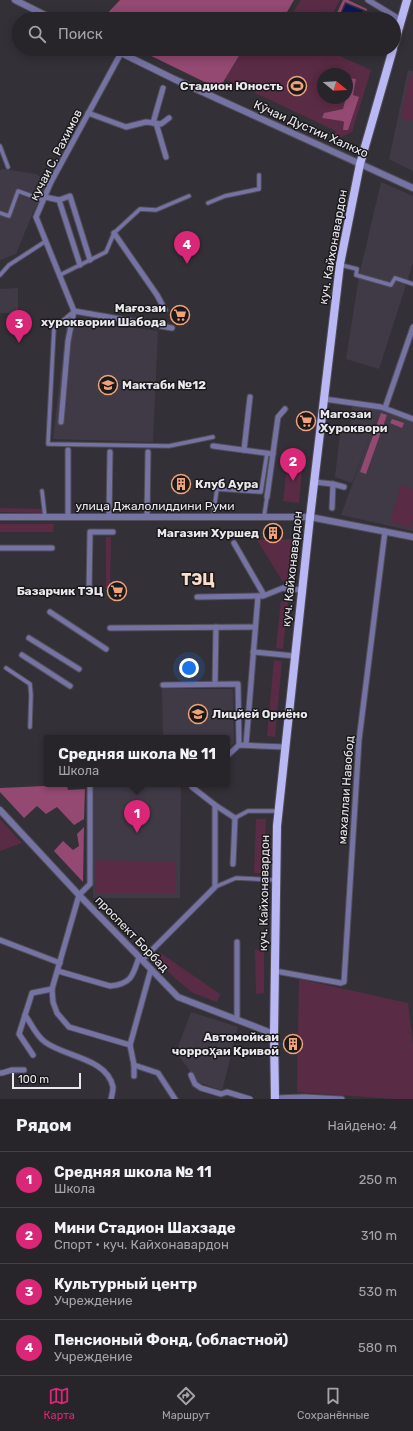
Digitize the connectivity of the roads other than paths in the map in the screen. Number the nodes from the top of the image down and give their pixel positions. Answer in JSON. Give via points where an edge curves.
{"nodes":[{"id":1,"x":15,"y":0,"type":"edge"},
{"id":2,"x":368,"y":0,"type":"edge"},
{"id":3,"x":407,"y":0,"type":"edge"},
{"id":4,"x":39,"y":12,"type":"edge"},
{"id":5,"x":388,"y":12,"type":"edge"},
{"id":6,"x":401,"y":19,"type":"edge"},
{"id":7,"x":118,"y":56,"type":"edge"},
{"id":8,"x":126,"y":56,"type":"edge"},
{"id":9,"x":391,"y":56,"type":"edge"},
{"id":10,"x":164,"y":88,"type":"dead end"},
{"id":11,"x":88,"y":113,"type":"junction"},
{"id":12,"x":169,"y":118,"type":"dead end"},
{"id":13,"x":154,"y":123,"type":"junction"},
{"id":14,"x":0,"y":146,"type":"edge"},
{"id":15,"x":166,"y":157,"type":"dead end"},
{"id":16,"x":360,"y":164,"type":"junction"},
{"id":17,"x":8,"y":167,"type":"dead end"},
{"id":18,"x":259,"y":176,"type":"dead end"},
{"id":19,"x":413,"y":188,"type":"edge"},
{"id":20,"x":189,"y":196,"type":"dead end"},
{"id":21,"x":42,"y":198,"type":"junction"},
{"id":22,"x":59,"y":200,"type":"junction"},
{"id":23,"x":208,"y":204,"type":"dead end"},
{"id":24,"x":0,"y":213,"type":"edge"},
{"id":25,"x":114,"y":233,"type":"junction"},
{"id":26,"x":46,"y":242,"type":"junction"},
{"id":27,"x":90,"y":260,"type":"junction"},
{"id":28,"x":340,"y":264,"type":"junction"},
{"id":29,"x":80,"y":265,"type":"junction"},
{"id":30,"x":60,"y":274,"type":"junction"},
{"id":31,"x":0,"y":275,"type":"edge"},
{"id":32,"x":413,"y":284,"type":"edge"},
{"id":33,"x":165,"y":310,"type":"dead end"},
{"id":34,"x":74,"y":311,"type":"junction"},
{"id":35,"x":413,"y":327,"type":"edge"},
{"id":36,"x":172,"y":328,"type":"dead end"},
{"id":37,"x":250,"y":397,"type":"dead end"},
{"id":38,"x":324,"y":399,"type":"junction"},
{"id":39,"x":385,"y":408,"type":"junction"},
{"id":40,"x":285,"y":409,"type":"dead end"},
{"id":41,"x":413,"y":419,"type":"edge"},
{"id":42,"x":60,"y":422,"type":"dead end"},
{"id":43,"x":212,"y":437,"type":"dead end"},
{"id":44,"x":213,"y":446,"type":"dead end"},
{"id":45,"x":68,"y":450,"type":"dead end"},
{"id":46,"x":244,"y":450,"type":"junction"},
{"id":47,"x":110,"y":452,"type":"dead end"},
{"id":48,"x":148,"y":452,"type":"dead end"},
{"id":49,"x":267,"y":453,"type":"junction"},
{"id":50,"x":273,"y":454,"type":"junction"},
{"id":51,"x":314,"y":482,"type":"junction"},
{"id":52,"x":333,"y":484,"type":"junction"},
{"id":53,"x":344,"y":487,"type":"dead end"},
{"id":54,"x":42,"y":492,"type":"dead end"},
{"id":55,"x":267,"y":497,"type":"joint"},
{"id":56,"x":332,"y":508,"type":"dead end"},
{"id":57,"x":0,"y":517,"type":"edge"},
{"id":58,"x":45,"y":517,"type":"junction"},
{"id":59,"x":68,"y":517,"type":"junction"},
{"id":60,"x":108,"y":517,"type":"junction"},
{"id":61,"x":147,"y":517,"type":"junction"},
{"id":62,"x":213,"y":517,"type":"junction"},
{"id":63,"x":264,"y":517,"type":"junction"},
{"id":64,"x":310,"y":517,"type":"junction"},
{"id":65,"x":385,"y":531,"type":"junction"},
{"id":66,"x":113,"y":532,"type":"dead end"},
{"id":67,"x":413,"y":537,"type":"edge"},
{"id":68,"x":234,"y":543,"type":"dead end"},
{"id":69,"x":0,"y":549,"type":"edge"},
{"id":70,"x":52,"y":549,"type":"dead end"},
{"id":71,"x":302,"y":590,"type":"junction"},
{"id":72,"x":89,"y":592,"type":"dead end"},
{"id":73,"x":264,"y":595,"type":"junction"},
{"id":74,"x":258,"y":596,"type":"junction"},
{"id":75,"x":197,"y":597,"type":"dead end"},
{"id":76,"x":50,"y":612,"type":"dead end"},
{"id":77,"x":216,"y":627,"type":"junction"},
{"id":78,"x":255,"y":627,"type":"junction"},
{"id":79,"x":110,"y":628,"type":"dead end"},
{"id":80,"x":29,"y":638,"type":"dead end"},
{"id":81,"x":106,"y":649,"type":"dead end"},
{"id":82,"x":253,"y":652,"type":"junction"},
{"id":83,"x":22,"y":655,"type":"dead end"},
{"id":84,"x":295,"y":656,"type":"junction"},
{"id":85,"x":6,"y":668,"type":"dead end"},
{"id":86,"x":79,"y":669,"type":"dead end"},
{"id":87,"x":215,"y":684,"type":"junction"},
{"id":88,"x":164,"y":685,"type":"dead end"},
{"id":89,"x":70,"y":686,"type":"dead end"},
{"id":90,"x":30,"y":727,"type":"dead end"},
{"id":91,"x":239,"y":745,"type":"junction"},
{"id":92,"x":246,"y":745,"type":"junction"},
{"id":93,"x":285,"y":747,"type":"junction"},
{"id":94,"x":230,"y":753,"type":"edge"},
{"id":95,"x":90,"y":787,"type":"edge"},
{"id":96,"x":192,"y":787,"type":"edge"},
{"id":97,"x":215,"y":804,"type":"junction"},
{"id":98,"x":0,"y":810,"type":"edge"},
{"id":99,"x":278,"y":811,"type":"junction"},
{"id":100,"x":235,"y":818,"type":"junction"},
{"id":101,"x":234,"y":864,"type":"dead end"},
{"id":102,"x":276,"y":880,"type":"junction"},
{"id":103,"x":215,"y":887,"type":"junction"},
{"id":104,"x":79,"y":895,"type":"junction"},
{"id":105,"x":0,"y":940,"type":"edge"},
{"id":106,"x":237,"y":942,"type":"dead end"},
{"id":107,"x":141,"y":958,"type":"junction"},
{"id":108,"x":60,"y":963,"type":"junction"},
{"id":109,"x":151,"y":969,"type":"junction"},
{"id":110,"x":58,"y":971,"type":"junction"},
{"id":111,"x":275,"y":971,"type":"junction"},
{"id":112,"x":52,"y":989,"type":"junction"},
{"id":113,"x":25,"y":1014,"type":"junction"},
{"id":114,"x":237,"y":1020,"type":"junction"},
{"id":115,"x":274,"y":1034,"type":"junction"},
{"id":116,"x":130,"y":1045,"type":"junction"},
{"id":117,"x":33,"y":1055,"type":"dead end"},
{"id":118,"x":134,"y":1065,"type":"junction"},
{"id":119,"x":24,"y":1070,"type":"dead end"},
{"id":120,"x":0,"y":1072,"type":"edge"},
{"id":121,"x":191,"y":1075,"type":"dead end"},
{"id":122,"x":134,"y":1076,"type":"dead end"},
{"id":123,"x":276,"y":1098,"type":"edge"},
{"id":124,"x":111,"y":1099,"type":"edge"},
{"id":125,"x":175,"y":1099,"type":"edge"},
{"id":126,"x":250,"y":1099,"type":"edge"},
{"id":127,"x":330,"y":1099,"type":"edge"},
{"id":128,"x":342,"y":1099,"type":"edge"}],
"edges":[{"from":1,"to":4,"type":"street"},
{"from":2,"to":5,"type":"street"},
{"from":3,"to":6,"type":"main road"},
{"from":7,"to":11,"type":"street","name":"кучаи С. Рахимов"},
{"from":8,"to":16,"type":"street","name":"Кӯчаи Дустии Халкхо"},
{"from":9,"to":16,"type":"main road","name":"куч. Кайхонавардон"},
{"from":10,"to":13,"type":"street"},
{"from":11,"to":13,"type":"street","via":[[126,127]]},
{"from":11,"to":21,"type":"street","name":"кучаи С. Рахимов"},
{"from":12,"to":13,"type":"street","via":[[161,124]]},
{"from":13,"to":15,"type":"street"},
{"from":14,"to":17,"type":"street"},
{"from":16,"to":19,"type":"street","name":"Кӯчаи Дустии Халкхо"},
{"from":16,"to":28,"type":"main road","name":"куч. Кайхонавардон"},
{"from":18,"to":23,"type":"street","via":[[259,189],[225,196]]},
{"from":20,"to":25,"type":"street","via":[[156,210],[140,210]]},
{"from":21,"to":22,"type":"street"},
{"from":21,"to":24,"type":"street","via":[[18,191],[9,216]]},
{"from":21,"to":26,"type":"street","name":"кучаи С. Рахимов","via":[[36,217]]},
{"from":22,"to":27,"type":"street","via":[[70,196]]},
{"from":22,"to":29,"type":"street"},
{"from":25,"to":27,"type":"street","via":[[106,252]]},
{"from":25,"to":33,"type":"street"},
{"from":26,"to":30,"type":"street","name":"кучаи С. Рахимов"},
{"from":26,"to":31,"type":"street","via":[[9,265]]},
{"from":27,"to":29,"type":"street"},
{"from":28,"to":32,"type":"street","via":[[357,269],[356,275],[392,286],[395,278]]},
{"from":28,"to":38,"type":"main road","name":"куч. Кайхонавардон"},
{"from":29,"to":30,"type":"street"},
{"from":30,"to":34,"type":"street","name":"кучаи С. Рахимов"},
{"from":34,"to":36,"type":"street"},
{"from":34,"to":42,"type":"street","via":[[68,341]]},
{"from":34,"to":43,"type":"street","via":[[54,328],[48,444],[169,446]]},
{"from":35,"to":39,"type":"street"},
{"from":37,"to":46,"type":"street"},
{"from":38,"to":39,"type":"street"},
{"from":38,"to":51,"type":"main road","name":"куч. Кайхонавардон"},
{"from":39,"to":41,"type":"street"},
{"from":40,"to":50,"type":"street","via":[[278,418]]},
{"from":44,"to":46,"type":"street"},
{"from":45,"to":59,"type":"street"},
{"from":46,"to":49,"type":"street"},
{"from":47,"to":60,"type":"street"},
{"from":48,"to":61,"type":"street"},
{"from":49,"to":50,"type":"street"},
{"from":49,"to":62,"type":"street","via":[[261,492],[217,489]]},
{"from":50,"to":55,"type":"street"},
{"from":51,"to":52,"type":"street"},
{"from":51,"to":64,"type":"main road","name":"куч. Кайхонавардон"},
{"from":52,"to":53,"type":"street"},
{"from":52,"to":56,"type":"street"},
{"from":54,"to":58,"type":"street"},
{"from":55,"to":63,"type":"street"},
{"from":57,"to":58,"type":"street","name":"улица Джалолиддини Руми"},
{"from":58,"to":59,"type":"street","name":"улица Джалолиддини Руми"},
{"from":59,"to":60,"type":"street","name":"улица Джалолиддини Руми"},
{"from":60,"to":61,"type":"street","name":"улица Джалолиддини Руми"},
{"from":61,"to":62,"type":"street","name":"улица Джалолиддини Руми"},
{"from":62,"to":63,"type":"street","name":"улица Джалолиддини Руми"},
{"from":63,"to":64,"type":"street","name":"улица Джалолиддини Руми"},
{"from":64,"to":65,"type":"street","name":"улица Джалолиддини Руми"},
{"from":64,"to":71,"type":"main road","name":"куч. Кайхонавардон"},
{"from":65,"to":67,"type":"street","name":"улица Джалолиддини Руми"},
{"from":65,"to":111,"type":"street","name":"махаллаи Навобод","via":[[359,740],[344,982]]},
{"from":66,"to":72,"type":"street","via":[[90,532]]},
{"from":68,"to":73,"type":"street"},
{"from":69,"to":70,"type":"street"},
{"from":71,"to":73,"type":"street","via":[[283,588]]},
{"from":71,"to":84,"type":"main road","name":"куч. Кайхонавардон"},
{"from":73,"to":74,"type":"street"},
{"from":74,"to":75,"type":"street"},
{"from":74,"to":78,"type":"street"},
{"from":76,"to":81,"type":"street"},
{"from":77,"to":78,"type":"street"},
{"from":77,"to":79,"type":"street"},
{"from":77,"to":87,"type":"street"},
{"from":78,"to":82,"type":"street"},
{"from":80,"to":86,"type":"street"},
{"from":82,"to":84,"type":"street"},
{"from":82,"to":92,"type":"street"},
{"from":83,"to":89,"type":"street"},
{"from":84,"to":93,"type":"main road","name":"куч. Кайхонавардон"},
{"from":85,"to":90,"type":"street","via":[[30,684]]},
{"from":87,"to":88,"type":"street"},
{"from":87,"to":91,"type":"street","via":[[238,684]]},
{"from":91,"to":92,"type":"street"},
{"from":91,"to":94,"type":"street"},
{"from":92,"to":93,"type":"street"},
{"from":93,"to":99,"type":"main road","name":"куч. Кайхонавардон"},
{"from":95,"to":104,"type":"street","via":[[90,884]]},
{"from":96,"to":97,"type":"street"},
{"from":97,"to":100,"type":"street"},
{"from":97,"to":103,"type":"street"},
{"from":98,"to":104,"type":"street","name":"проспект Борбад"},
{"from":99,"to":100,"type":"street","via":[[248,811]]},
{"from":99,"to":102,"type":"main road","name":"куч. Кайхонавардон"},
{"from":100,"to":101,"type":"street"},
{"from":102,"to":103,"type":"street","via":[[236,878]]},
{"from":102,"to":111,"type":"main road","name":"куч. Кайхонавардон"},
{"from":103,"to":107,"type":"street"},
{"from":104,"to":107,"type":"street","name":"проспект Борбад"},
{"from":104,"to":108,"type":"street"},
{"from":105,"to":108,"type":"street"},
{"from":106,"to":114,"type":"street"},
{"from":107,"to":109,"type":"street","name":"проспект Борбад"},
{"from":107,"to":110,"type":"street","via":[[133,976],[126,983],[118,985],[110,986]]},
{"from":108,"to":110,"type":"street"},
{"from":109,"to":114,"type":"street","name":"проспект Борбад","via":[[178,997]]},
{"from":109,"to":116,"type":"street"},
{"from":110,"to":112,"type":"street"},
{"from":111,"to":115,"type":"main road","name":"куч. Кайхонавардон"},
{"from":112,"to":113,"type":"street","via":[[32,993]]},
{"from":112,"to":116,"type":"street","via":[[57,1013],[69,1026]]},
{"from":113,"to":117,"type":"street","via":[[20,1034]]},
{"from":113,"to":124,"type":"street","via":[[46,1044],[103,1069],[113,1087]]},
{"from":114,"to":115,"type":"street","name":"проспект Борбад"},
{"from":115,"to":123,"type":"main road","name":"куч. Кайхонавардон"},
{"from":116,"to":118,"type":"street"},
{"from":118,"to":122,"type":"street"},
{"from":118,"to":125,"type":"street","via":[[158,1073]]},
{"from":119,"to":120,"type":"street"},
{"from":121,"to":126,"type":"street","via":[[195,1084],[201,1088]]},
{"from":123,"to":127,"type":"street"},
{"from":127,"to":128,"type":"street"}]}
